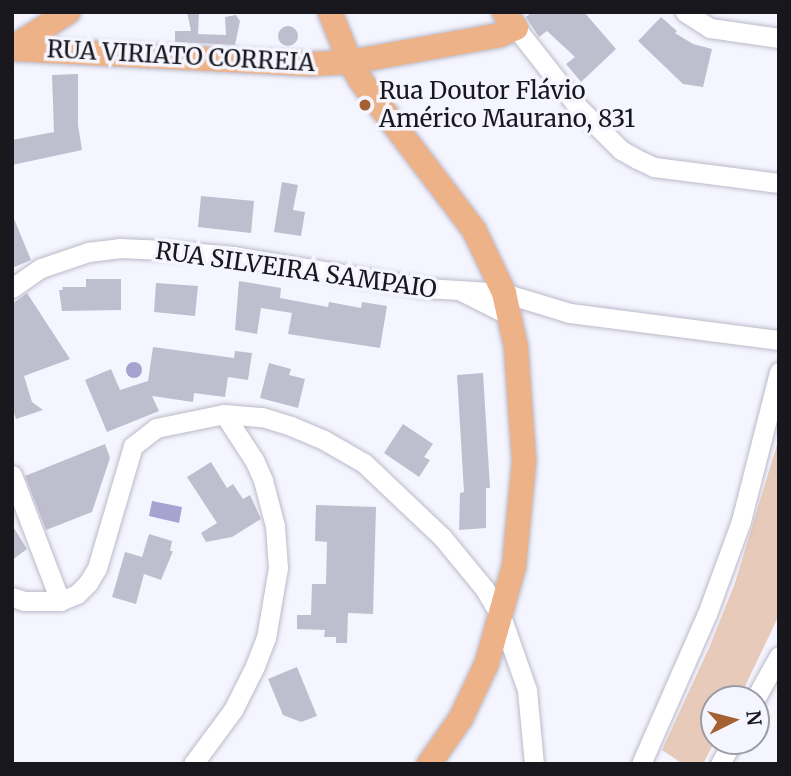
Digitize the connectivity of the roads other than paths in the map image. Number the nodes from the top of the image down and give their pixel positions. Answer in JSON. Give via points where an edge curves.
{"nodes":[{"id":1,"x":68,"y":12,"type":"edge"},
{"id":2,"x":330,"y":12,"type":"edge"},
{"id":3,"x":685,"y":12,"type":"edge"},
{"id":4,"x":513,"y":31,"type":"edge"},
{"id":5,"x":779,"y":38,"type":"edge"},
{"id":6,"x":12,"y":49,"type":"edge"},
{"id":7,"x":398,"y":54,"type":"junction"},
{"id":8,"x":350,"y":62,"type":"junction"},
{"id":9,"x":386,"y":113,"type":"junction"},
{"id":10,"x":779,"y":183,"type":"edge"},
{"id":11,"x":12,"y":288,"type":"edge"},
{"id":12,"x":507,"y":304,"type":"junction"},
{"id":13,"x":779,"y":340,"type":"edge"},
{"id":14,"x":779,"y":372,"type":"edge"},
{"id":15,"x":224,"y":414,"type":"junction"},
{"id":16,"x":12,"y":475,"type":"edge"},
{"id":17,"x":12,"y":597,"type":"edge"},
{"id":18,"x":60,"y":601,"type":"junction"},
{"id":19,"x":501,"y":616,"type":"junction"},
{"id":20,"x":777,"y":663,"type":"edge"},
{"id":21,"x":764,"y":685,"type":"edge"},
{"id":22,"x":193,"y":764,"type":"edge"},
{"id":23,"x":429,"y":764,"type":"edge"},
{"id":24,"x":534,"y":764,"type":"edge"},
{"id":25,"x":641,"y":764,"type":"edge"}],
"edges":[{"from":1,"to":6,"type":"main road"},
{"from":2,"to":8,"type":"main road"},
{"from":3,"to":5,"type":"street","via":[[709,28]]},
{"from":4,"to":7,"type":"main road","name":"RUA VIRIATO CORREIA"},
{"from":4,"to":10,"type":"street","via":[[621,150],[654,167]]},
{"from":6,"to":8,"type":"main road","name":"RUA VIRIATO CORREIA"},
{"from":7,"to":8,"type":"main road","name":"RUA VIRIATO CORREIA"},
{"from":7,"to":9,"type":"main road","via":[[383,78]]},
{"from":8,"to":9,"type":"main road"},
{"from":9,"to":12,"type":"main road","via":[[474,230]]},
{"from":11,"to":12,"type":"street","name":"RUA SILVEIRA SAMPAIO","via":[[64,259],[119,248],[234,256],[463,292]]},
{"from":12,"to":13,"type":"street","name":"RUA SILVEIRA SAMPAIO"},
{"from":12,"to":19,"type":"main road","via":[[522,401],[524,462],[516,554]]},
{"from":14,"to":25,"type":"street","via":[[741,522],[707,614]]},
{"from":15,"to":18,"type":"street","via":[[156,428],[133,446],[97,568],[76,594]]},
{"from":15,"to":19,"type":"street","via":[[291,426],[364,463],[442,537]]},
{"from":15,"to":22,"type":"street","via":[[254,460],[266,490],[278,568],[267,638],[255,666],[233,710]]},
{"from":16,"to":18,"type":"street"},
{"from":17,"to":18,"type":"street"},
{"from":19,"to":23,"type":"main road","via":[[487,663],[461,718]]},
{"from":19,"to":24,"type":"street","via":[[527,691]]},
{"from":20,"to":21,"type":"street"}]}
